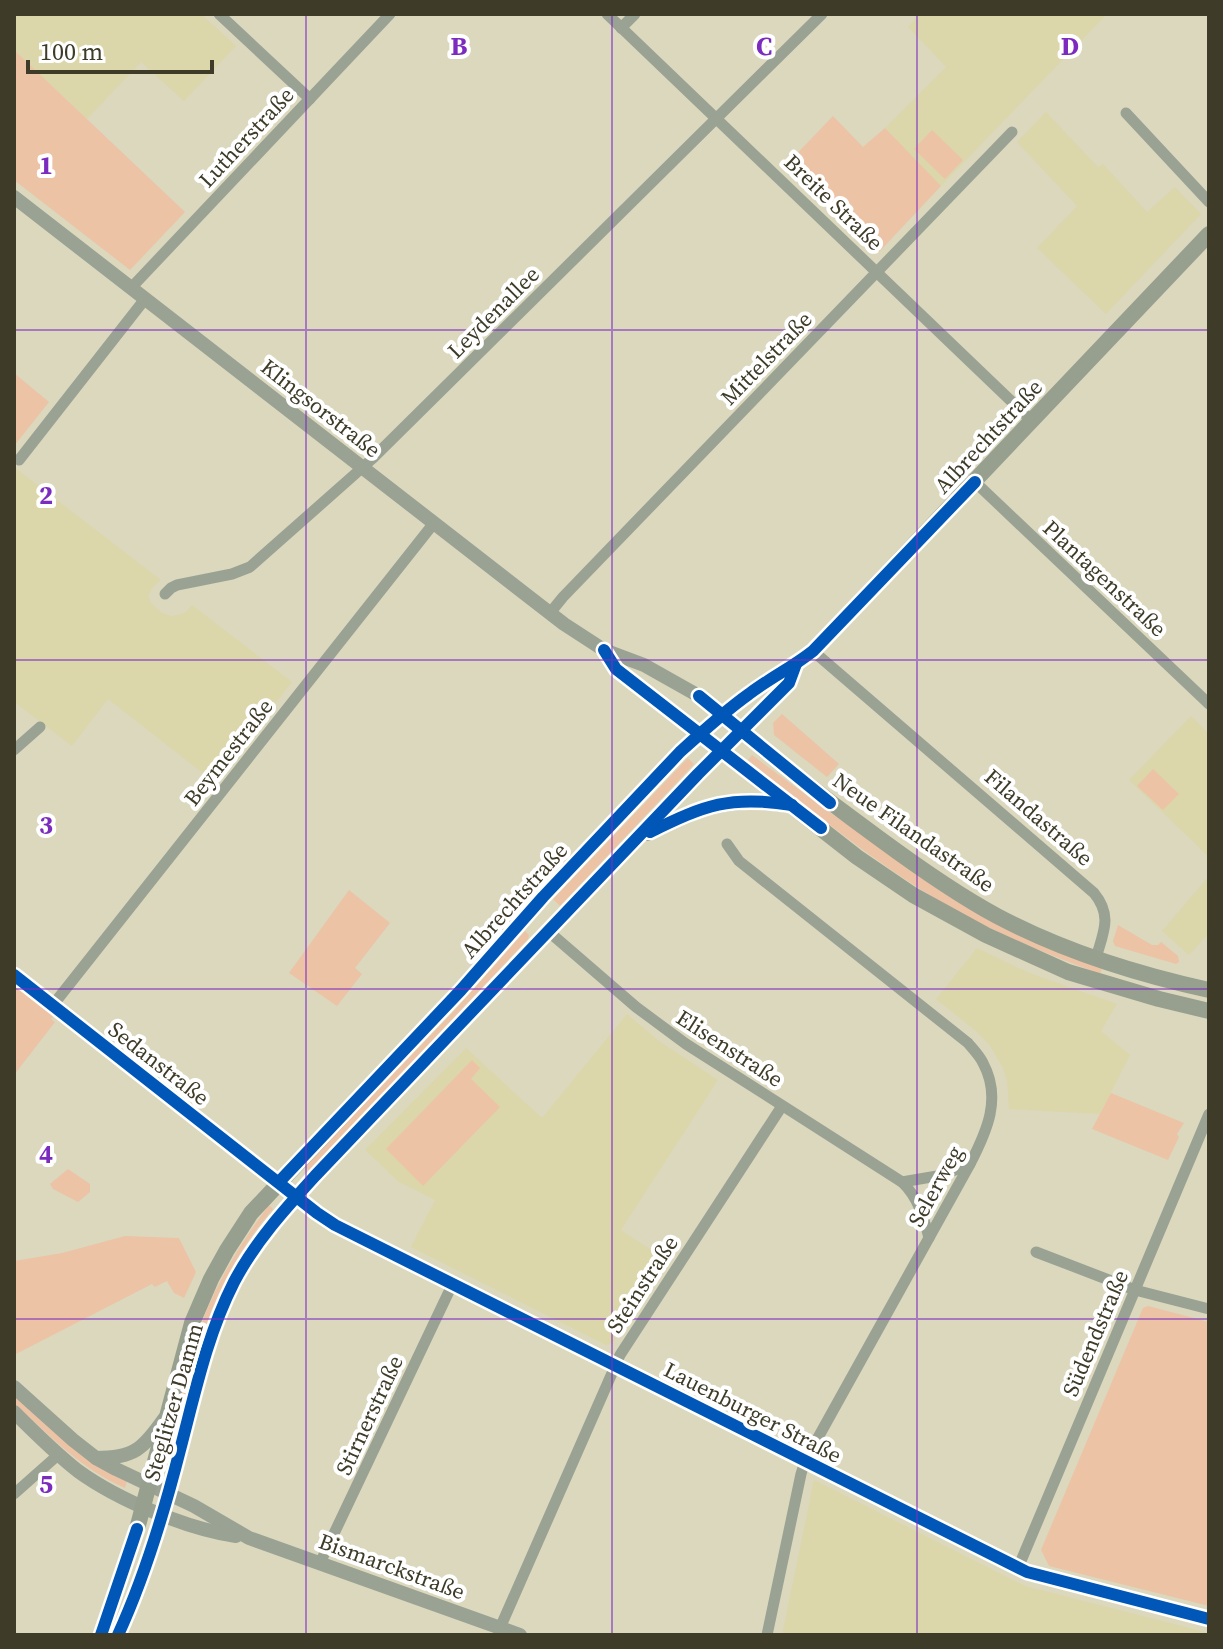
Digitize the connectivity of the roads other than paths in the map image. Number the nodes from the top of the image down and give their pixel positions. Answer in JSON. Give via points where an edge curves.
{"nodes":[{"id":1,"x":219,"y":14,"type":"edge"},
{"id":2,"x":390,"y":14,"type":"edge"},
{"id":3,"x":607,"y":14,"type":"edge"},
{"id":4,"x":635,"y":14,"type":"edge"},
{"id":5,"x":822,"y":14,"type":"edge"},
{"id":6,"x":621,"y":28,"type":"junction"},
{"id":7,"x":310,"y":99,"type":"junction"},
{"id":8,"x":1126,"y":113,"type":"dead end"},
{"id":9,"x":717,"y":119,"type":"junction"},
{"id":10,"x":1012,"y":132,"type":"dead end"},
{"id":11,"x":14,"y":197,"type":"edge"},
{"id":12,"x":1209,"y":202,"type":"edge"},
{"id":13,"x":1209,"y":234,"type":"edge"},
{"id":14,"x":877,"y":271,"type":"junction"},
{"id":15,"x":131,"y":288,"type":"junction"},
{"id":16,"x":145,"y":299,"type":"junction"},
{"id":17,"x":1032,"y":421,"type":"junction"},
{"id":18,"x":19,"y":460,"type":"dead end"},
{"id":19,"x":363,"y":468,"type":"junction"},
{"id":20,"x":975,"y":482,"type":"junction"},
{"id":21,"x":434,"y":523,"type":"junction"},
{"id":22,"x":165,"y":594,"type":"dead end"},
{"id":23,"x":550,"y":613,"type":"junction"},
{"id":24,"x":604,"y":650,"type":"junction"},
{"id":25,"x":813,"y":651,"type":"junction"},
{"id":26,"x":796,"y":664,"type":"junction"},
{"id":27,"x":1209,"y":704,"type":"edge"},
{"id":28,"x":723,"y":715,"type":"junction"},
{"id":29,"x":40,"y":727,"type":"dead end"},
{"id":30,"x":741,"y":731,"type":"junction"},
{"id":31,"x":700,"y":734,"type":"junction"},
{"id":32,"x":14,"y":750,"type":"edge"},
{"id":33,"x":721,"y":751,"type":"junction"},
{"id":34,"x":793,"y":806,"type":"junction"},
{"id":35,"x":636,"y":839,"type":"junction"},
{"id":36,"x":727,"y":844,"type":"dead end"},
{"id":37,"x":520,"y":921,"type":"junction"},
{"id":38,"x":545,"y":935,"type":"junction"},
{"id":39,"x":1096,"y":958,"type":"junction"},
{"id":40,"x":14,"y":975,"type":"edge"},
{"id":41,"x":1209,"y":990,"type":"edge"},
{"id":42,"x":53,"y":1005,"type":"junction"},
{"id":43,"x":1209,"y":1011,"type":"edge"},
{"id":44,"x":782,"y":1106,"type":"junction"},
{"id":45,"x":1209,"y":1114,"type":"edge"},
{"id":46,"x":970,"y":1164,"type":"junction"},
{"id":47,"x":279,"y":1182,"type":"junction"},
{"id":48,"x":902,"y":1182,"type":"junction"},
{"id":49,"x":296,"y":1196,"type":"junction"},
{"id":50,"x":929,"y":1238,"type":"junction"},
{"id":51,"x":1036,"y":1252,"type":"dead end"},
{"id":52,"x":453,"y":1283,"type":"junction"},
{"id":53,"x":1135,"y":1290,"type":"junction"},
{"id":54,"x":1209,"y":1309,"type":"edge"},
{"id":55,"x":615,"y":1365,"type":"junction"},
{"id":56,"x":14,"y":1387,"type":"edge"},
{"id":57,"x":14,"y":1412,"type":"edge"},
{"id":58,"x":168,"y":1412,"type":"junction"},
{"id":59,"x":58,"y":1455,"type":"junction"},
{"id":60,"x":96,"y":1458,"type":"junction"},
{"id":61,"x":805,"y":1461,"type":"junction"},
{"id":62,"x":149,"y":1485,"type":"junction"},
{"id":63,"x":14,"y":1494,"type":"edge"},
{"id":64,"x":168,"y":1494,"type":"junction"},
{"id":65,"x":143,"y":1506,"type":"junction"},
{"id":66,"x":162,"y":1514,"type":"junction"},
{"id":67,"x":249,"y":1538,"type":"junction"},
{"id":68,"x":320,"y":1563,"type":"junction"},
{"id":69,"x":1018,"y":1568,"type":"junction"},
{"id":70,"x":1209,"y":1619,"type":"edge"},
{"id":71,"x":500,"y":1628,"type":"junction"},
{"id":72,"x":101,"y":1635,"type":"edge"},
{"id":73,"x":118,"y":1635,"type":"edge"},
{"id":74,"x":520,"y":1635,"type":"edge"},
{"id":75,"x":767,"y":1635,"type":"edge"}],
"edges":[{"from":1,"to":7,"type":"street"},
{"from":2,"to":7,"type":"street","name":"Lutherstraße"},
{"from":3,"to":6,"type":"street","name":"Breite Straße"},
{"from":4,"to":6,"type":"street"},
{"from":5,"to":9,"type":"street","name":"Leydenallee"},
{"from":6,"to":9,"type":"street","name":"Breite Straße"},
{"from":7,"to":15,"type":"street","name":"Lutherstraße"},
{"from":8,"to":12,"type":"street"},
{"from":9,"to":14,"type":"street","name":"Breite Straße"},
{"from":9,"to":19,"type":"street","name":"Leydenallee"},
{"from":10,"to":14,"type":"street","name":"Mittelstraße"},
{"from":11,"to":15,"type":"street","name":"Klingsorstraße"},
{"from":13,"to":17,"type":"main road","name":"Albrechtstraße"},
{"from":14,"to":17,"type":"street","name":"Breite Straße"},
{"from":14,"to":23,"type":"street","name":"Mittelstraße"},
{"from":15,"to":16,"type":"street","name":"Klingsorstraße"},
{"from":16,"to":18,"type":"street"},
{"from":16,"to":19,"type":"street","name":"Klingsorstraße"},
{"from":17,"to":20,"type":"main road","name":"Albrechtstraße"},
{"from":19,"to":21,"type":"street","name":"Klingsorstraße"},
{"from":19,"to":22,"type":"street","name":"Leydenallee","via":[[250,567],[177,585]]},
{"from":20,"to":25,"type":"main road","name":"Albrechtstraße"},
{"from":20,"to":27,"type":"street","name":"Plantagenstraße"},
{"from":21,"to":23,"type":"street","name":"Klingsorstraße"},
{"from":21,"to":42,"type":"street","name":"Beymestraße"},
{"from":23,"to":24,"type":"street","name":"Klingsorstraße"},
{"from":24,"to":28,"type":"street","name":"Klingsorstraße","via":[[644,665]]},
{"from":24,"to":31,"type":"street","name":"Klingsorstraße","via":[[616,669]]},
{"from":25,"to":26,"type":"main road","name":"Albrechtstraße"},
{"from":25,"to":39,"type":"street","name":"Filandastraße","via":[[1094,893],[1106,916]]},
{"from":26,"to":28,"type":"main road","name":"Albrechtstraße"},
{"from":26,"to":30,"type":"main road","name":"Albrechtstraße","via":[[789,683]]},
{"from":28,"to":30,"type":"main road","name":"Neue Filandastraße"},
{"from":28,"to":31,"type":"main road","name":"Albrechtstraße"},
{"from":29,"to":32,"type":"street"},
{"from":30,"to":33,"type":"main road","name":"Albrechtstraße"},
{"from":30,"to":39,"type":"main road","name":"Neue Filandastraße","via":[[928,874],[997,916]]},
{"from":31,"to":33,"type":"main road","name":"Neue Filandastraße"},
{"from":31,"to":37,"type":"main road","name":"Albrechtstraße"},
{"from":33,"to":34,"type":"main road","name":"Neue Filandastraße"},
{"from":33,"to":35,"type":"main road","name":"Albrechtstraße"},
{"from":34,"to":35,"type":"main road","via":[[721,803]]},
{"from":34,"to":43,"type":"main road","name":"Neue Filandastraße","via":[[913,895],[1007,945],[1068,972]]},
{"from":35,"to":38,"type":"main road","name":"Albrechtstraße"},
{"from":36,"to":46,"type":"street","name":"Selerweg","via":[[739,861],[968,1043],[983,1062],[993,1105]]},
{"from":37,"to":38,"type":"main road"},
{"from":37,"to":47,"type":"main road","name":"Albrechtstraße"},
{"from":38,"to":44,"type":"street","name":"Elisenstraße","via":[[658,1024]]},
{"from":38,"to":49,"type":"main road","name":"Albrechtstraße"},
{"from":39,"to":41,"type":"main road"},
{"from":40,"to":42,"type":"street","name":"Sedanstraße"},
{"from":42,"to":47,"type":"street","name":"Sedanstraße"},
{"from":44,"to":48,"type":"street","name":"Elisenstraße"},
{"from":44,"to":55,"type":"street","name":"Steinstraße"},
{"from":45,"to":53,"type":"street","name":"Südendstraße"},
{"from":46,"to":48,"type":"street"},
{"from":46,"to":50,"type":"street","name":"Selerweg"},
{"from":47,"to":49,"type":"street","name":"Sedanstraße"},
{"from":47,"to":58,"type":"main road","name":"Steglitzer Damm","via":[[234,1237],[211,1279],[192,1323]]},
{"from":48,"to":50,"type":"street","name":"Elisenstraße","via":[[915,1197]]},
{"from":49,"to":52,"type":"street","name":"Lauenburger Straße","via":[[335,1225]]},
{"from":49,"to":64,"type":"main road","name":"Steglitzer Damm","via":[[258,1242],[218,1316]]},
{"from":50,"to":61,"type":"street","name":"Selerweg"},
{"from":51,"to":53,"type":"street"},
{"from":52,"to":55,"type":"street","name":"Lauenburger Straße"},
{"from":52,"to":68,"type":"street","name":"Stirnerstraße"},
{"from":53,"to":54,"type":"street"},
{"from":53,"to":69,"type":"street","name":"Südendstraße"},
{"from":55,"to":61,"type":"street","name":"Lauenburger Straße"},
{"from":55,"to":71,"type":"street","name":"Steinstraße"},
{"from":56,"to":60,"type":"street","name":"Bismarckstraße"},
{"from":57,"to":59,"type":"street","name":"Bismarckstraße"},
{"from":58,"to":60,"type":"street","via":[[142,1447],[123,1456]]},
{"from":58,"to":62,"type":"main road","name":"Steglitzer Damm"},
{"from":59,"to":63,"type":"street"},
{"from":59,"to":65,"type":"street","name":"Bismarckstraße","via":[[95,1483]]},
{"from":60,"to":62,"type":"street","name":"Bismarckstraße"},
{"from":61,"to":69,"type":"street","name":"Lauenburger Straße"},
{"from":61,"to":75,"type":"street","name":"Selerweg"},
{"from":62,"to":64,"type":"street","name":"Bismarckstraße"},
{"from":62,"to":65,"type":"main road","name":"Steglitzer Damm"},
{"from":64,"to":66,"type":"main road","name":"Steglitzer Damm"},
{"from":64,"to":67,"type":"street","name":"Bismarckstraße"},
{"from":65,"to":66,"type":"street","name":"Bismarckstraße"},
{"from":65,"to":72,"type":"main road","name":"Steglitzer Damm"},
{"from":66,"to":67,"type":"street","name":"Bismarckstraße"},
{"from":66,"to":73,"type":"main road","name":"Steglitzer Damm"},
{"from":67,"to":68,"type":"street","name":"Bismarckstraße"},
{"from":68,"to":71,"type":"street","name":"Bismarckstraße"},
{"from":69,"to":70,"type":"street","name":"Lauenburger Straße"},
{"from":71,"to":74,"type":"street","name":"Bismarckstraße"}]}
